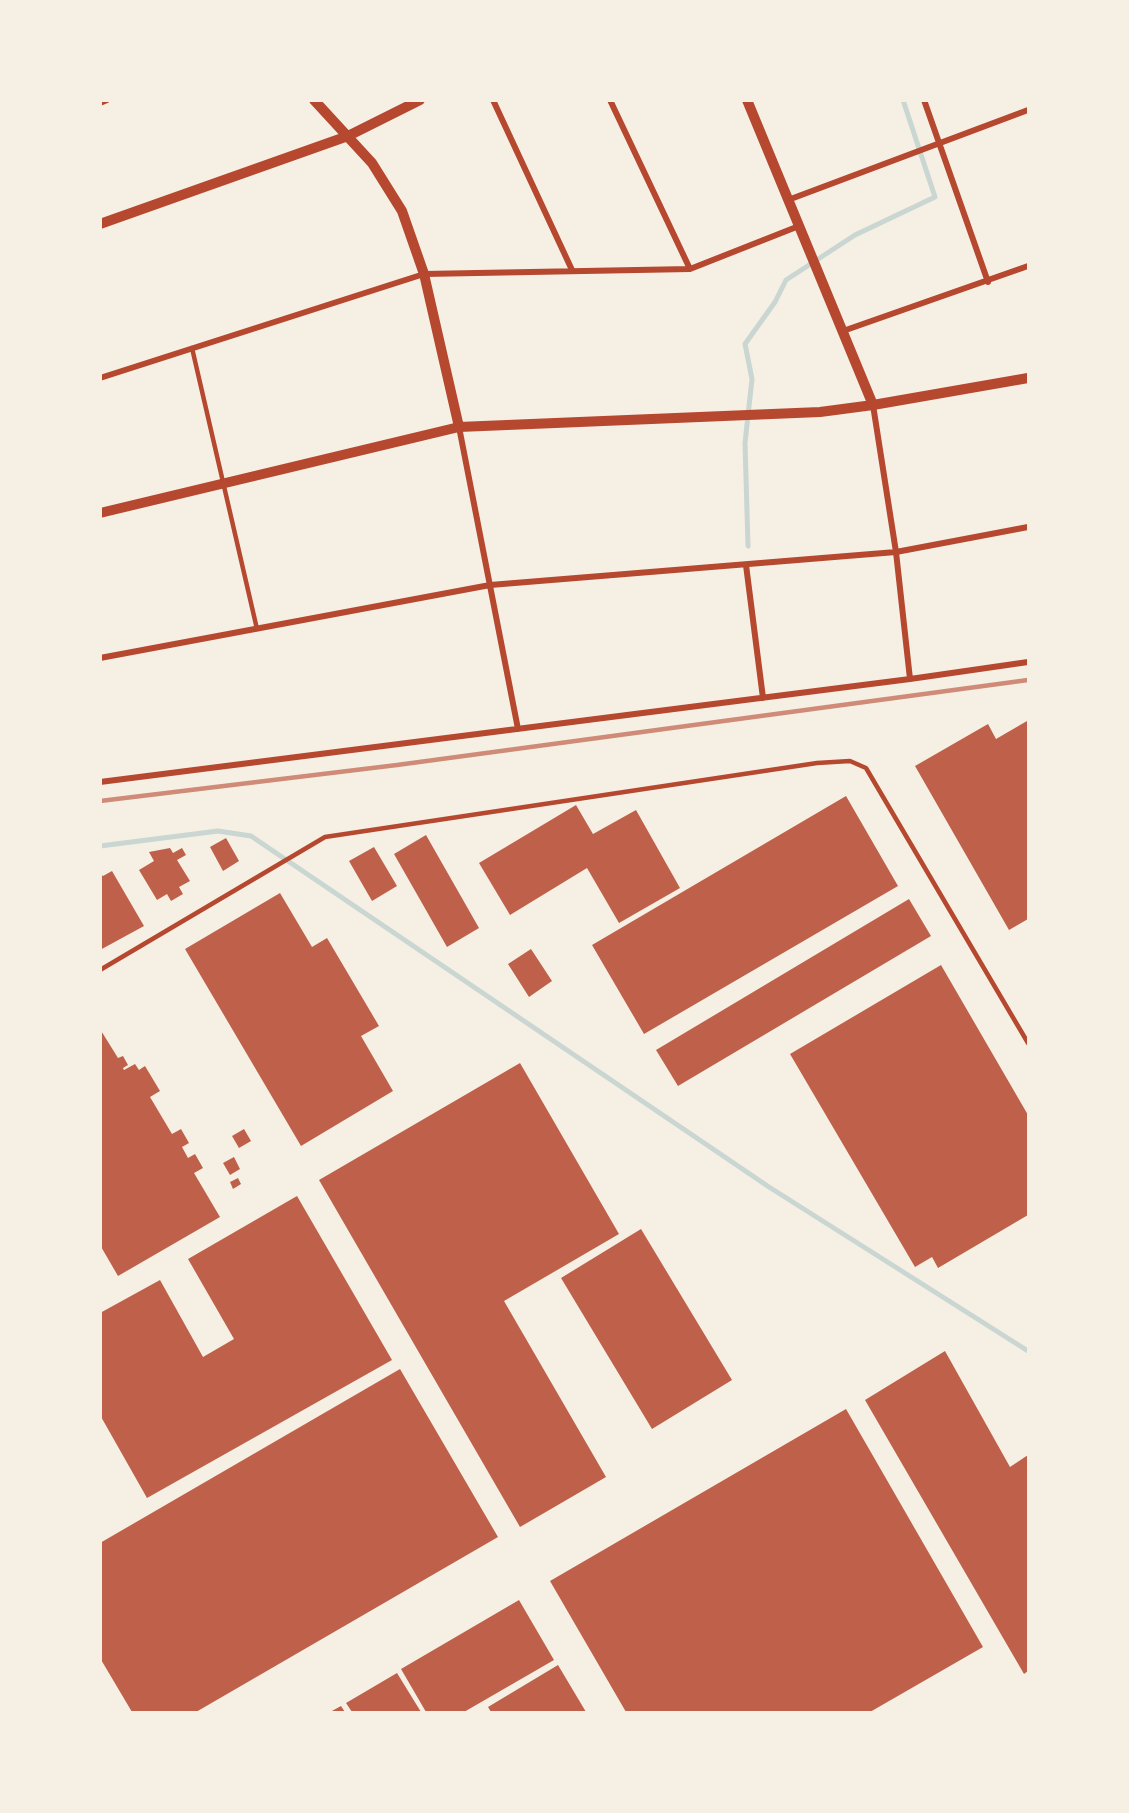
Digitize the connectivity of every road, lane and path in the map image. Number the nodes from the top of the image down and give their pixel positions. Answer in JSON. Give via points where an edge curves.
{"nodes":[{"id":1,"x":107,"y":100,"type":"edge"},
{"id":2,"x":314,"y":100,"type":"edge"},
{"id":3,"x":420,"y":100,"type":"edge"},
{"id":4,"x":493,"y":100,"type":"edge"},
{"id":5,"x":610,"y":100,"type":"edge"},
{"id":6,"x":747,"y":100,"type":"edge"},
{"id":7,"x":924,"y":100,"type":"edge"},
{"id":8,"x":100,"y":103,"type":"edge"},
{"id":9,"x":1029,"y":110,"type":"edge"},
{"id":10,"x":348,"y":136,"type":"junction"},
{"id":11,"x":939,"y":144,"type":"junction"},
{"id":12,"x":788,"y":200,"type":"junction"},
{"id":13,"x":100,"y":224,"type":"edge"},
{"id":14,"x":799,"y":226,"type":"junction"},
{"id":15,"x":1029,"y":266,"type":"edge"},
{"id":16,"x":690,"y":269,"type":"junction"},
{"id":17,"x":572,"y":270,"type":"junction"},
{"id":18,"x":424,"y":274,"type":"junction"},
{"id":19,"x":988,"y":282,"type":"junction"},
{"id":20,"x":843,"y":331,"type":"junction"},
{"id":21,"x":192,"y":348,"type":"junction"},
{"id":22,"x":100,"y":378,"type":"edge"},
{"id":23,"x":1029,"y":378,"type":"edge"},
{"id":24,"x":873,"y":405,"type":"junction"},
{"id":25,"x":459,"y":428,"type":"junction"},
{"id":26,"x":224,"y":483,"type":"junction"},
{"id":27,"x":100,"y":513,"type":"edge"},
{"id":28,"x":1029,"y":527,"type":"edge"},
{"id":29,"x":896,"y":552,"type":"junction"},
{"id":30,"x":746,"y":565,"type":"junction"},
{"id":31,"x":490,"y":585,"type":"junction"},
{"id":32,"x":257,"y":629,"type":"junction"},
{"id":33,"x":100,"y":658,"type":"edge"},
{"id":34,"x":1029,"y":662,"type":"edge"},
{"id":35,"x":910,"y":679,"type":"junction"},
{"id":36,"x":763,"y":698,"type":"junction"},
{"id":37,"x":518,"y":729,"type":"junction"},
{"id":38,"x":100,"y":782,"type":"edge"},
{"id":39,"x":100,"y":970,"type":"edge"},
{"id":40,"x":1029,"y":1043,"type":"edge"}],
"edges":[{"from":1,"to":8,"type":"street"},
{"from":2,"to":10,"type":"street"},
{"from":3,"to":10,"type":"street"},
{"from":4,"to":17,"type":"street"},
{"from":5,"to":16,"type":"street"},
{"from":6,"to":12,"type":"street"},
{"from":7,"to":11,"type":"street"},
{"from":9,"to":11,"type":"street"},
{"from":10,"to":13,"type":"street"},
{"from":10,"to":18,"type":"street","via":[[372,163],[402,211]]},
{"from":11,"to":12,"type":"street"},
{"from":11,"to":19,"type":"street"},
{"from":12,"to":14,"type":"street"},
{"from":14,"to":16,"type":"street"},
{"from":14,"to":20,"type":"street"},
{"from":15,"to":19,"type":"street"},
{"from":16,"to":17,"type":"street"},
{"from":17,"to":18,"type":"street"},
{"from":18,"to":21,"type":"street"},
{"from":18,"to":25,"type":"street"},
{"from":19,"to":20,"type":"street"},
{"from":20,"to":24,"type":"street"},
{"from":21,"to":22,"type":"street"},
{"from":21,"to":26,"type":"lane"},
{"from":23,"to":24,"type":"street"},
{"from":24,"to":25,"type":"street","via":[[819,412]]},
{"from":24,"to":29,"type":"street"},
{"from":25,"to":26,"type":"street"},
{"from":25,"to":31,"type":"street"},
{"from":26,"to":27,"type":"street"},
{"from":26,"to":32,"type":"lane"},
{"from":28,"to":29,"type":"street"},
{"from":29,"to":30,"type":"street"},
{"from":29,"to":35,"type":"street"},
{"from":30,"to":31,"type":"street"},
{"from":30,"to":36,"type":"street"},
{"from":31,"to":32,"type":"street"},
{"from":31,"to":37,"type":"street"},
{"from":32,"to":33,"type":"street"},
{"from":34,"to":35,"type":"street"},
{"from":35,"to":36,"type":"street"},
{"from":36,"to":37,"type":"street"},
{"from":37,"to":38,"type":"street"},
{"from":39,"to":40,"type":"lane","via":[[325,837],[850,761],[866,768]]}]}
